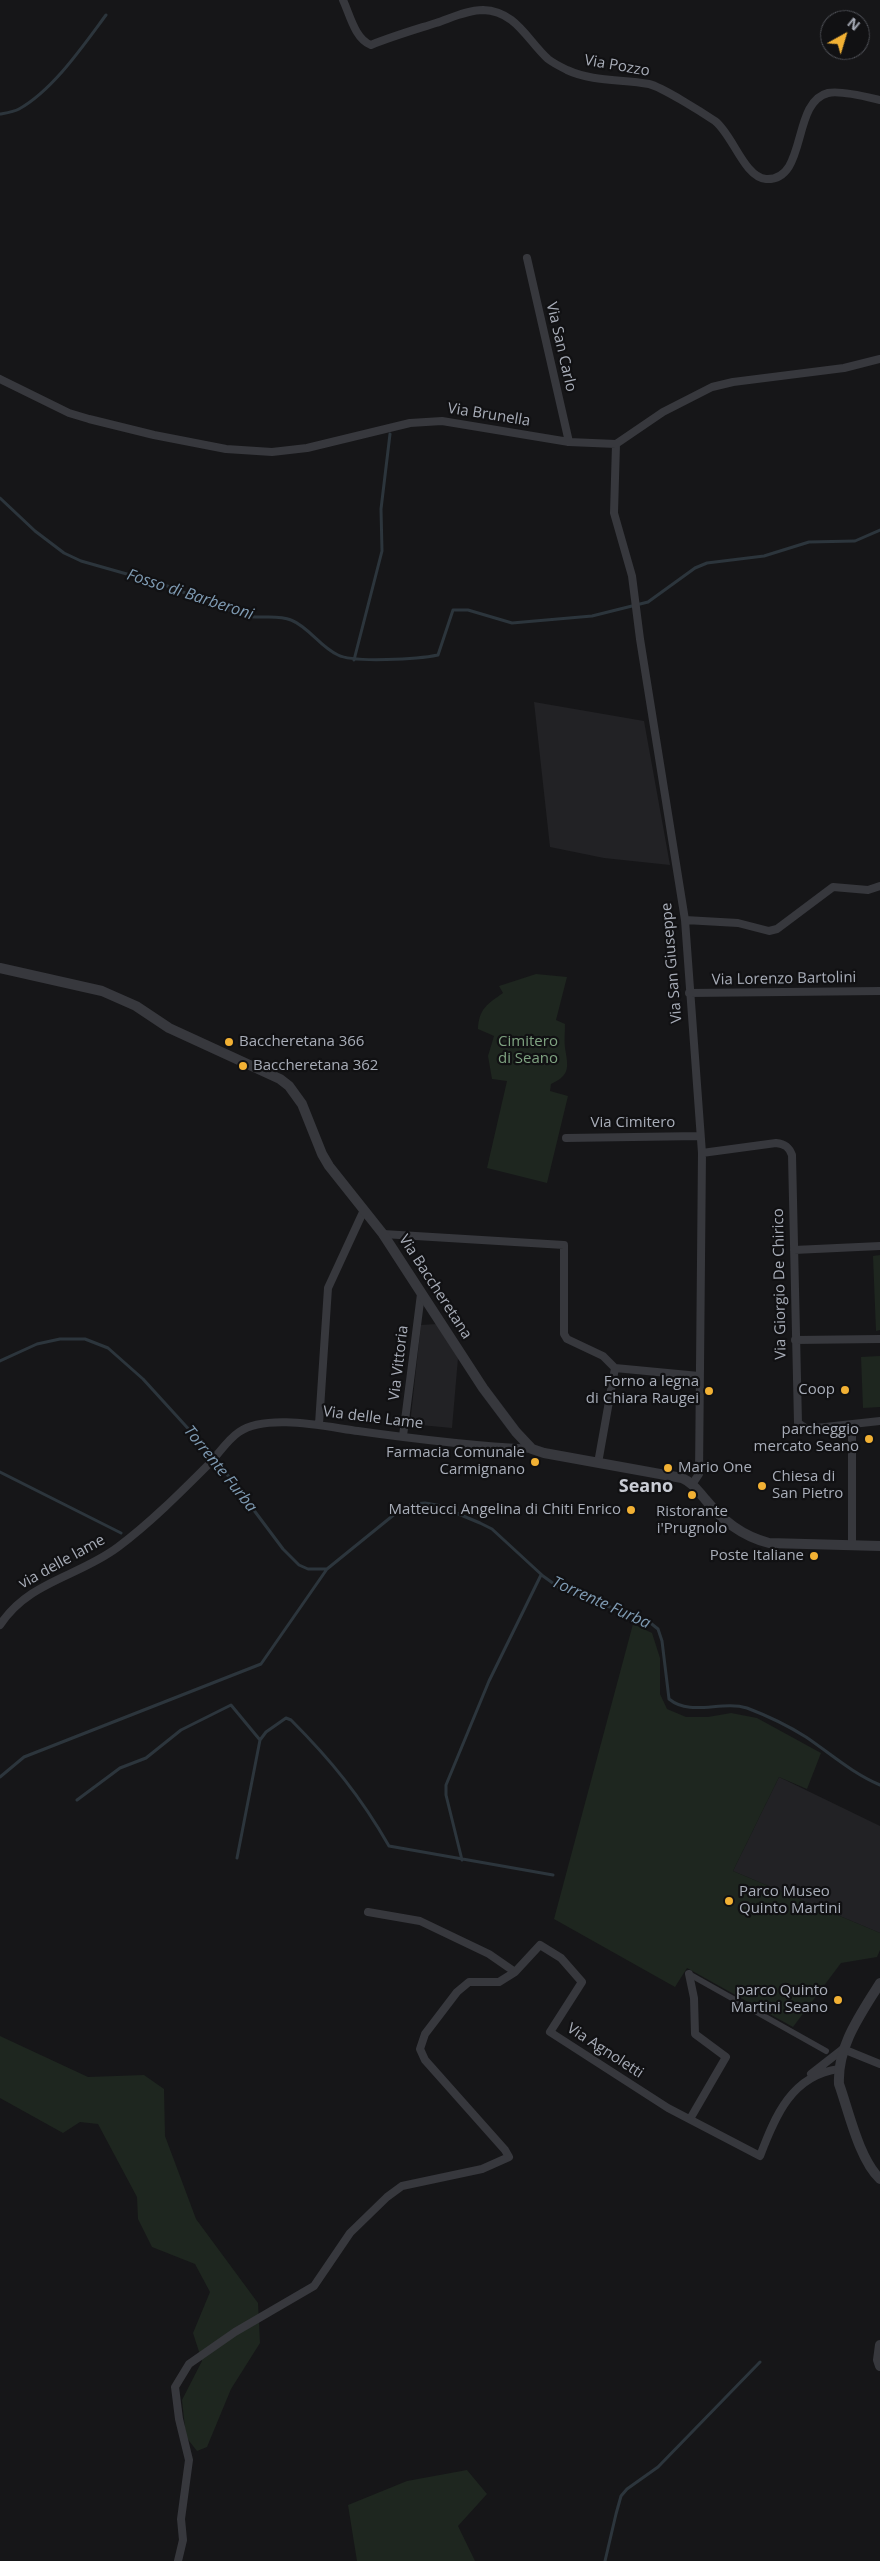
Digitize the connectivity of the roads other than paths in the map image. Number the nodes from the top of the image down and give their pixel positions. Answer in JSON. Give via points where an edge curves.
{"nodes":[{"id":1,"x":344,"y":0,"type":"edge"},
{"id":2,"x":880,"y":100,"type":"edge"},
{"id":3,"x":527,"y":258,"type":"dead end"},
{"id":4,"x":880,"y":359,"type":"edge"},
{"id":5,"x":0,"y":379,"type":"edge"},
{"id":6,"x":569,"y":442,"type":"junction"},
{"id":7,"x":616,"y":444,"type":"junction"},
{"id":8,"x":880,"y":886,"type":"edge"},
{"id":9,"x":685,"y":920,"type":"junction"},
{"id":10,"x":0,"y":968,"type":"edge"},
{"id":11,"x":880,"y":991,"type":"edge"},
{"id":12,"x":689,"y":994,"type":"junction"},
{"id":13,"x":700,"y":1136,"type":"junction"},
{"id":14,"x":566,"y":1138,"type":"dead end"},
{"id":15,"x":702,"y":1153,"type":"junction"},
{"id":16,"x":364,"y":1210,"type":"junction"},
{"id":17,"x":383,"y":1234,"type":"junction"},
{"id":18,"x":880,"y":1246,"type":"edge"},
{"id":19,"x":794,"y":1250,"type":"junction"},
{"id":20,"x":422,"y":1294,"type":"junction"},
{"id":21,"x":880,"y":1339,"type":"edge"},
{"id":22,"x":795,"y":1340,"type":"junction"},
{"id":23,"x":615,"y":1368,"type":"junction"},
{"id":24,"x":699,"y":1376,"type":"junction"},
{"id":25,"x":880,"y":1421,"type":"edge"},
{"id":26,"x":320,"y":1424,"type":"junction"},
{"id":27,"x":852,"y":1426,"type":"junction"},
{"id":28,"x":403,"y":1436,"type":"junction"},
{"id":29,"x":532,"y":1448,"type":"junction"},
{"id":30,"x":598,"y":1464,"type":"junction"},
{"id":31,"x":208,"y":1465,"type":"joint"},
{"id":32,"x":695,"y":1480,"type":"junction"},
{"id":33,"x":852,"y":1545,"type":"junction"},
{"id":34,"x":880,"y":1546,"type":"edge"},
{"id":35,"x":0,"y":1625,"type":"edge"},
{"id":36,"x":368,"y":1912,"type":"dead end"},
{"id":37,"x":515,"y":1972,"type":"junction"},
{"id":38,"x":689,"y":1974,"type":"joint"},
{"id":39,"x":880,"y":1983,"type":"edge"},
{"id":40,"x":843,"y":2049,"type":"junction"},
{"id":41,"x":826,"y":2051,"type":"dead end"},
{"id":42,"x":880,"y":2064,"type":"edge"},
{"id":43,"x":839,"y":2068,"type":"junction"},
{"id":44,"x":806,"y":2080,"type":"junction"},
{"id":45,"x":690,"y":2119,"type":"junction"},
{"id":46,"x":880,"y":2179,"type":"edge"},
{"id":47,"x":880,"y":2345,"type":"edge"},
{"id":48,"x":880,"y":2366,"type":"edge"},
{"id":49,"x":178,"y":2561,"type":"edge"}],
"edges":[{"from":1,"to":2,"type":"street","name":"Via Pozzo","via":[[363,42],[371,45],[466,12],[484,10],[500,14],[517,24],[548,59],[569,70],[592,78],[652,85],[714,121],[726,131],[753,174],[764,179],[775,178],[786,170],[794,157],[809,106],[817,98],[828,93]]},
{"from":3,"to":6,"type":"street","name":"Via San Carlo"},
{"from":4,"to":7,"type":"street","via":[[844,368],[721,384],[676,404]]},
{"from":5,"to":6,"type":"street","name":"Via Brunella","via":[[69,413],[154,435],[226,448],[272,452],[307,448],[410,423],[442,421]]},
{"from":6,"to":7,"type":"street","name":"Via Brunella"},
{"from":7,"to":9,"type":"street","name":"Via San Giuseppe","via":[[614,513],[636,600]]},
{"from":8,"to":9,"type":"street","via":[[868,890],[833,887],[777,929],[769,931],[738,923]]},
{"from":9,"to":12,"type":"street","name":"Via San Giuseppe"},
{"from":10,"to":16,"type":"street","name":"Via Baccheretana","via":[[102,991],[136,1006],[168,1028],[280,1079],[302,1104],[325,1160]]},
{"from":11,"to":12,"type":"street","name":"Via Lorenzo Bartolini"},
{"from":12,"to":13,"type":"street","name":"Via San Giuseppe"},
{"from":13,"to":14,"type":"street","name":"Via Cimitero"},
{"from":13,"to":15,"type":"street","name":"Via San Giuseppe"},
{"from":15,"to":19,"type":"street","name":"Via Giorgio De Chirico","via":[[776,1142],[789,1148],[792,1155]]},
{"from":15,"to":24,"type":"street","name":"Via San Giuseppe"},
{"from":16,"to":17,"type":"street","name":"Via Baccheretana"},
{"from":16,"to":26,"type":"street","via":[[328,1288]]},
{"from":17,"to":20,"type":"street","name":"Via Baccheretana"},
{"from":17,"to":23,"type":"street","via":[[564,1245],[564,1334],[567,1339],[602,1356]]},
{"from":18,"to":19,"type":"street"},
{"from":19,"to":22,"type":"street","name":"Via Giorgio De Chirico"},
{"from":20,"to":28,"type":"street","name":"Via Vittoria"},
{"from":20,"to":29,"type":"street","name":"Via Baccheretana","via":[[483,1388]]},
{"from":21,"to":22,"type":"street"},
{"from":22,"to":27,"type":"street","name":"Via Giorgio De Chirico","via":[[798,1424],[807,1429]]},
{"from":23,"to":24,"type":"street"},
{"from":23,"to":30,"type":"street"},
{"from":24,"to":32,"type":"street","name":"Via San Giuseppe","via":[[699,1474]]},
{"from":25,"to":27,"type":"street","name":"Via Giorgio De Chirico"},
{"from":26,"to":28,"type":"street","name":"Via delle Lame"},
{"from":26,"to":31,"type":"street","name":"Via delle Lame","via":[[270,1423],[247,1428],[240,1431]]},
{"from":27,"to":33,"type":"street"},
{"from":28,"to":29,"type":"street","name":"Via delle Lame"},
{"from":29,"to":30,"type":"street","name":"Via Baccheretana"},
{"from":30,"to":32,"type":"street","name":"Via Baccheretana"},
{"from":31,"to":35,"type":"street","name":"via delle lame","via":[[105,1557],[23,1598]]},
{"from":32,"to":33,"type":"street","via":[[705,1499],[730,1525],[756,1539]]},
{"from":33,"to":34,"type":"street"},
{"from":36,"to":37,"type":"street","via":[[420,1921],[489,1954]]},
{"from":37,"to":45,"type":"street","name":"Via Agnoletti","via":[[540,1945],[561,1958],[582,1982],[550,2032]]},
{"from":37,"to":49,"type":"street","via":[[499,1982],[469,1982],[457,1992],[425,2034],[420,2049],[424,2060],[508,2157],[482,2169],[402,2186],[350,2233],[314,2286],[235,2332],[189,2364],[176,2387],[179,2419],[189,2460],[181,2518],[183,2540]]},
{"from":38,"to":41,"type":"street"},
{"from":38,"to":45,"type":"street","via":[[694,1998],[695,2034],[726,2058]]},
{"from":39,"to":40,"type":"street"},
{"from":40,"to":42,"type":"street"},
{"from":40,"to":43,"type":"street"},
{"from":40,"to":44,"type":"street","name":"Via Agnoletti","via":[[822,2063]]},
{"from":43,"to":44,"type":"street","name":"Via Agnoletti","via":[[819,2072]]},
{"from":43,"to":46,"type":"street","via":[[839,2084],[862,2150]]},
{"from":44,"to":45,"type":"street","name":"Via Agnoletti","via":[[785,2102],[771,2126],[760,2156]]},
{"from":47,"to":48,"type":"street"}]}
